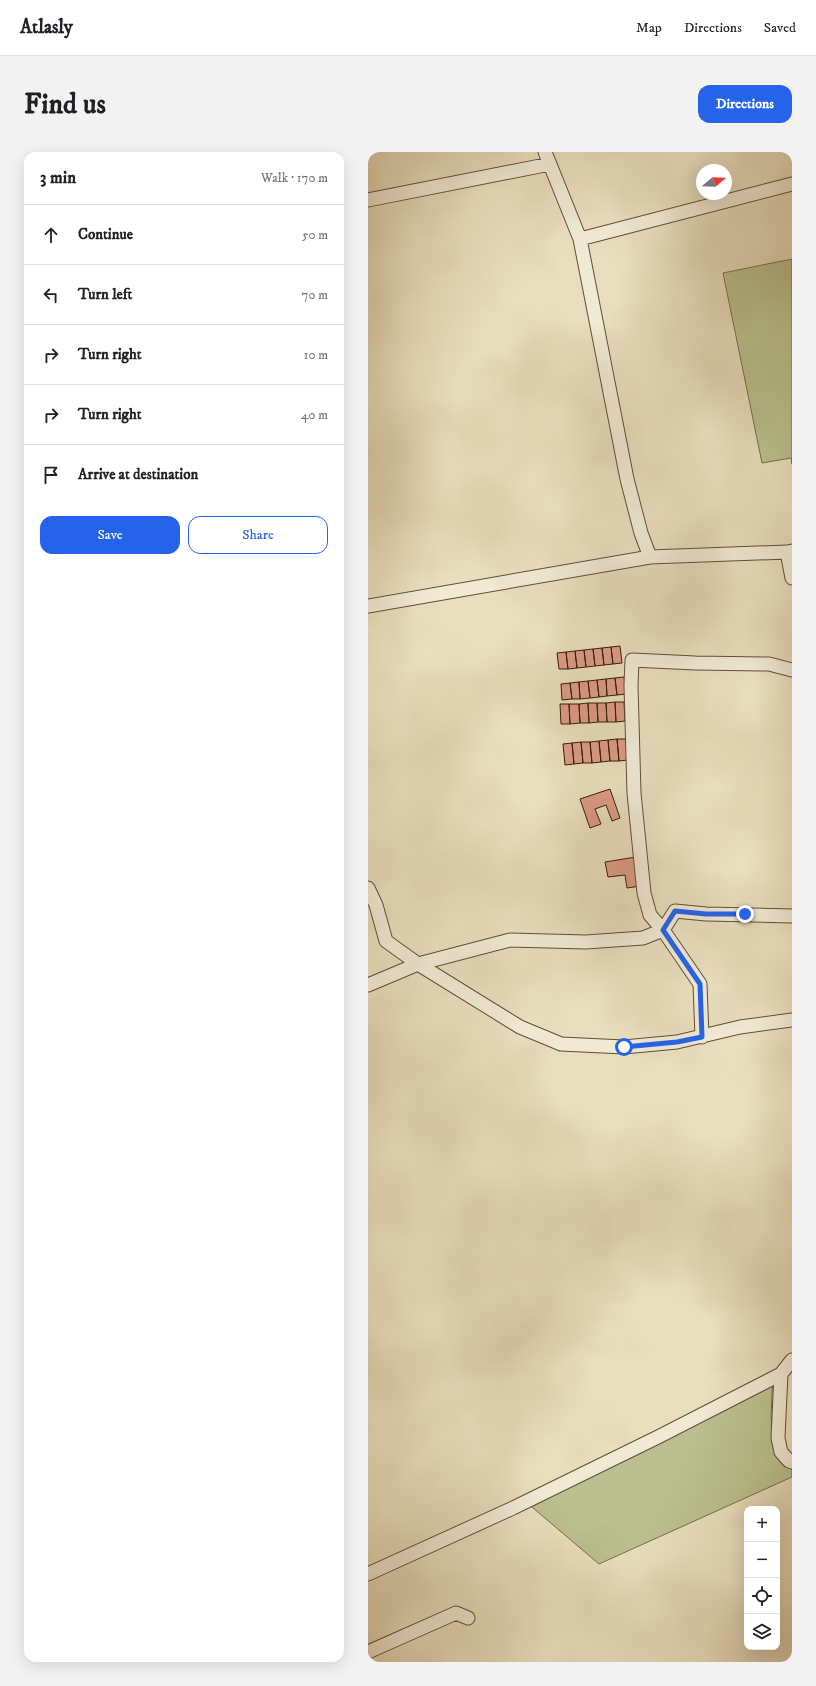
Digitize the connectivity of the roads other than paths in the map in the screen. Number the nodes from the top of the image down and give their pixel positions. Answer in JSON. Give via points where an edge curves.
{"nodes":[{"id":1,"x":545,"y":152,"type":"edge"},
{"id":2,"x":550,"y":164,"type":"junction"},
{"id":3,"x":792,"y":184,"type":"edge"},
{"id":4,"x":368,"y":200,"type":"edge"},
{"id":5,"x":580,"y":239,"type":"junction"},
{"id":6,"x":790,"y":552,"type":"edge"},
{"id":7,"x":650,"y":557,"type":"junction"},
{"id":8,"x":792,"y":578,"type":"edge"},
{"id":9,"x":368,"y":606,"type":"edge"},
{"id":10,"x":792,"y":670,"type":"edge"},
{"id":11,"x":368,"y":888,"type":"edge"},
{"id":12,"x":792,"y":916,"type":"edge"},
{"id":13,"x":663,"y":930,"type":"junction"},
{"id":14,"x":418,"y":964,"type":"junction"},
{"id":15,"x":368,"y":985,"type":"edge"},
{"id":16,"x":792,"y":1020,"type":"edge"},
{"id":17,"x":702,"y":1037,"type":"junction"},
{"id":18,"x":792,"y":1360,"type":"edge"},
{"id":19,"x":781,"y":1374,"type":"junction"},
{"id":20,"x":792,"y":1462,"type":"edge"},
{"id":21,"x":368,"y":1574,"type":"edge"},
{"id":22,"x":468,"y":1618,"type":"dead end"},
{"id":23,"x":368,"y":1652,"type":"edge"}],
"edges":[{"from":1,"to":2,"type":"street"},
{"from":2,"to":4,"type":"street"},
{"from":2,"to":5,"type":"street"},
{"from":3,"to":5,"type":"street"},
{"from":5,"to":7,"type":"street","via":[[627,479]]},
{"from":6,"to":7,"type":"street"},
{"from":6,"to":8,"type":"street"},
{"from":7,"to":9,"type":"street"},
{"from":10,"to":13,"type":"street","via":[[769,664],[632,660],[634,793],[644,893],[650,915]]},
{"from":11,"to":14,"type":"street","via":[[376,905],[386,941]]},
{"from":12,"to":13,"type":"street","via":[[675,911]]},
{"from":13,"to":14,"type":"street","via":[[643,938],[600,941],[510,940]]},
{"from":13,"to":17,"type":"street","via":[[700,984]]},
{"from":14,"to":15,"type":"street"},
{"from":14,"to":17,"type":"street","via":[[520,1027],[561,1044],[624,1047]]},
{"from":16,"to":17,"type":"street","via":[[740,1027]]},
{"from":18,"to":19,"type":"street"},
{"from":19,"to":20,"type":"street","via":[[778,1438],[782,1452]]},
{"from":19,"to":21,"type":"street","via":[[527,1501]]},
{"from":22,"to":23,"type":"street","via":[[456,1613]]}]}
